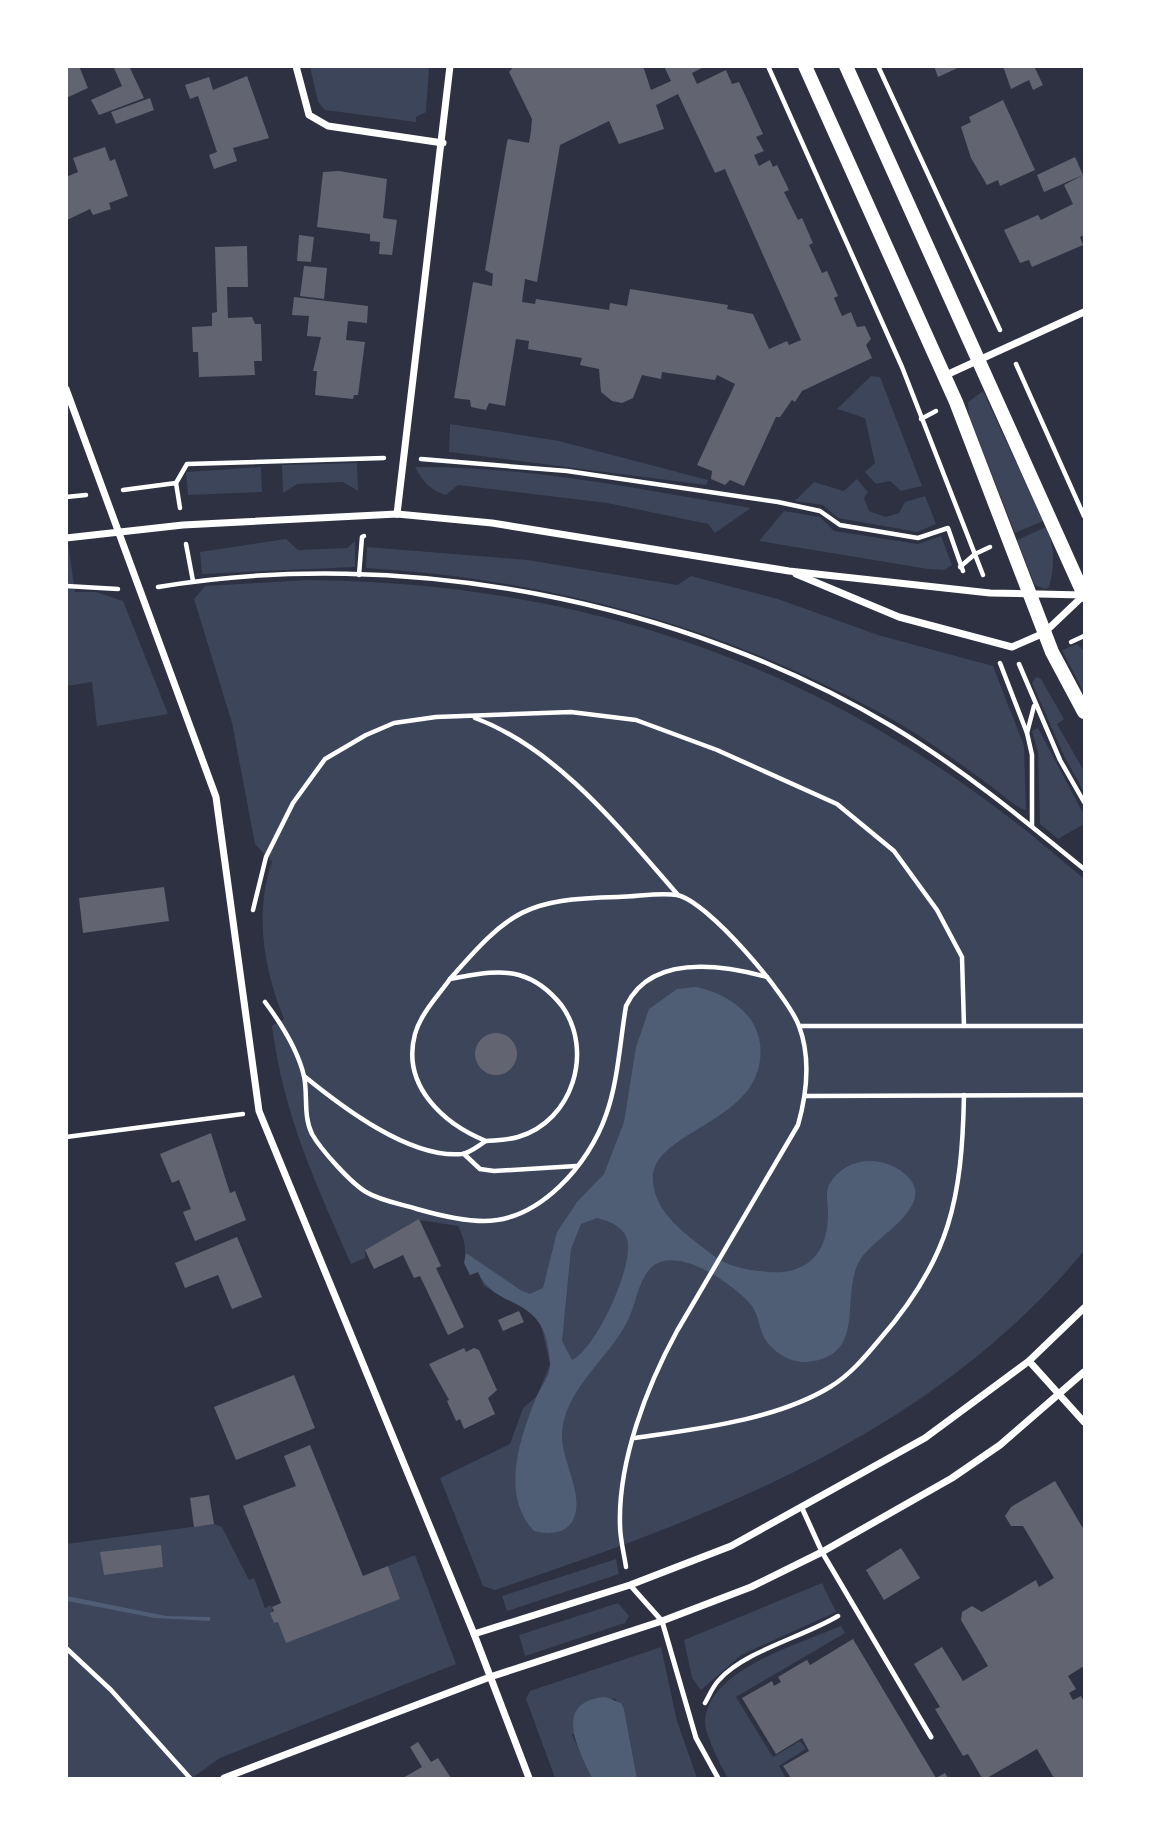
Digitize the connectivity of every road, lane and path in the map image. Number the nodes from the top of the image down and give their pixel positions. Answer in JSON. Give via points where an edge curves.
{"nodes":[{"id":1,"x":296,"y":66,"type":"edge"},
{"id":2,"x":450,"y":66,"type":"edge"},
{"id":3,"x":768,"y":66,"type":"edge"},
{"id":4,"x":805,"y":66,"type":"edge"},
{"id":5,"x":846,"y":66,"type":"edge"},
{"id":6,"x":878,"y":66,"type":"edge"},
{"id":7,"x":443,"y":143,"type":"junction"},
{"id":8,"x":1084,"y":312,"type":"edge"},
{"id":9,"x":1009,"y":347,"type":"junction"},
{"id":10,"x":981,"y":361,"type":"junction"},
{"id":11,"x":944,"y":376,"type":"junction"},
{"id":12,"x":66,"y":389,"type":"edge"},
{"id":13,"x":404,"y":458,"type":"junction"},
{"id":14,"x":176,"y":483,"type":"dead end"},
{"id":15,"x":397,"y":514,"type":"junction"},
{"id":16,"x":1084,"y":516,"type":"edge"},
{"id":17,"x":117,"y":531,"type":"junction"},
{"id":18,"x":66,"y":538,"type":"edge"},
{"id":19,"x":789,"y":572,"type":"junction"},
{"id":20,"x":359,"y":575,"type":"junction"},
{"id":21,"x":66,"y":586,"type":"edge"},
{"id":22,"x":141,"y":590,"type":"junction"},
{"id":23,"x":971,"y":591,"type":"junction"},
{"id":24,"x":990,"y":593,"type":"junction"},
{"id":25,"x":1029,"y":595,"type":"junction"},
{"id":26,"x":1084,"y":595,"type":"edge"},
{"id":27,"x":1044,"y":633,"type":"junction"},
{"id":28,"x":991,"y":641,"type":"junction"},
{"id":29,"x":1012,"y":647,"type":"junction"},
{"id":30,"x":1034,"y":705,"type":"junction"},
{"id":31,"x":1084,"y":712,"type":"edge"},
{"id":32,"x":472,"y":717,"type":"junction"},
{"id":33,"x":1027,"y":733,"type":"junction"},
{"id":34,"x":1084,"y":802,"type":"edge"},
{"id":35,"x":1032,"y":826,"type":"junction"},
{"id":36,"x":1084,"y":869,"type":"edge"},
{"id":37,"x":678,"y":895,"type":"junction"},
{"id":38,"x":251,"y":917,"type":"dead end"},
{"id":39,"x":242,"y":971,"type":"junction"},
{"id":40,"x":767,"y":977,"type":"junction"},
{"id":41,"x":450,"y":979,"type":"junction"},
{"id":42,"x":799,"y":1026,"type":"junction"},
{"id":43,"x":964,"y":1026,"type":"junction"},
{"id":44,"x":1084,"y":1026,"type":"edge"},
{"id":45,"x":304,"y":1076,"type":"junction"},
{"id":46,"x":964,"y":1095,"type":"junction"},
{"id":47,"x":1084,"y":1095,"type":"edge"},
{"id":48,"x":806,"y":1096,"type":"junction"},
{"id":49,"x":259,"y":1111,"type":"junction"},
{"id":50,"x":66,"y":1137,"type":"edge"},
{"id":51,"x":486,"y":1141,"type":"junction"},
{"id":52,"x":464,"y":1154,"type":"junction"},
{"id":53,"x":576,"y":1166,"type":"junction"},
{"id":54,"x":1084,"y":1308,"type":"edge"},
{"id":55,"x":1029,"y":1361,"type":"junction"},
{"id":56,"x":1084,"y":1372,"type":"edge"},
{"id":57,"x":1059,"y":1396,"type":"junction"},
{"id":58,"x":1084,"y":1422,"type":"edge"},
{"id":59,"x":635,"y":1438,"type":"junction"},
{"id":60,"x":802,"y":1508,"type":"junction"},
{"id":61,"x":822,"y":1552,"type":"junction"},
{"id":62,"x":630,"y":1585,"type":"junction"},
{"id":63,"x":854,"y":1607,"type":"junction"},
{"id":64,"x":662,"y":1621,"type":"junction"},
{"id":65,"x":474,"y":1634,"type":"junction"},
{"id":66,"x":66,"y":1648,"type":"edge"},
{"id":67,"x":490,"y":1677,"type":"junction"},
{"id":68,"x":692,"y":1724,"type":"junction"},
{"id":69,"x":931,"y":1737,"type":"dead end"},
{"id":70,"x":190,"y":1779,"type":"edge"},
{"id":71,"x":224,"y":1779,"type":"edge"},
{"id":72,"x":529,"y":1779,"type":"edge"},
{"id":73,"x":718,"y":1779,"type":"edge"}],
"edges":[{"from":1,"to":7,"type":"street","via":[[309,115],[328,126]]},
{"from":2,"to":7,"type":"street"},
{"from":3,"to":24,"type":"path","via":[[902,367]]},
{"from":4,"to":11,"type":"main road"},
{"from":5,"to":10,"type":"main road"},
{"from":6,"to":9,"type":"path"},
{"from":7,"to":13,"type":"street"},
{"from":8,"to":9,"type":"street"},
{"from":9,"to":10,"type":"street"},
{"from":9,"to":16,"type":"path"},
{"from":10,"to":11,"type":"street"},
{"from":10,"to":26,"type":"main road"},
{"from":11,"to":25,"type":"main road"},
{"from":12,"to":17,"type":"street"},
{"from":13,"to":14,"type":"path","via":[[187,464]]},
{"from":13,"to":15,"type":"street"},
{"from":13,"to":23,"type":"path","via":[[567,471],[778,502],[820,511],[840,525],[918,538],[948,528]]},
{"from":15,"to":17,"type":"street"},
{"from":15,"to":19,"type":"street","via":[[492,523]]},
{"from":15,"to":20,"type":"path","via":[[362,537]]},
{"from":17,"to":18,"type":"street"},
{"from":17,"to":22,"type":"street"},
{"from":19,"to":23,"type":"street"},
{"from":19,"to":28,"type":"street","via":[[899,617]]},
{"from":20,"to":22,"type":"path","via":[[202,579]]},
{"from":20,"to":35,"type":"path","via":[[469,583],[546,595],[696,636],[836,696],[893,727]]},
{"from":21,"to":22,"type":"path"},
{"from":22,"to":39,"type":"street","via":[[216,797]]},
{"from":23,"to":24,"type":"street"},
{"from":24,"to":25,"type":"street"},
{"from":25,"to":26,"type":"street"},
{"from":25,"to":27,"type":"main road"},
{"from":26,"to":27,"type":"street"},
{"from":27,"to":29,"type":"street"},
{"from":27,"to":31,"type":"main road"},
{"from":28,"to":29,"type":"street"},
{"from":28,"to":33,"type":"path"},
{"from":29,"to":30,"type":"path"},
{"from":30,"to":33,"type":"path"},
{"from":30,"to":34,"type":"path"},
{"from":32,"to":37,"type":"path","via":[[512,734],[572,782]]},
{"from":32,"to":38,"type":"path","via":[[394,723],[325,760],[293,803],[274,839],[259,877]]},
{"from":32,"to":43,"type":"path","via":[[571,712],[636,720],[717,750],[837,804],[894,851],[937,910],[957,945],[964,969]]},
{"from":33,"to":35,"type":"path","via":[[1032,755]]},
{"from":35,"to":36,"type":"path"},
{"from":37,"to":40,"type":"path","via":[[727,933]]},
{"from":37,"to":41,"type":"path","via":[[567,898],[537,905],[495,930]]},
{"from":39,"to":45,"type":"path","via":[[280,1021]]},
{"from":39,"to":49,"type":"street"},
{"from":40,"to":42,"type":"path","via":[[781,992]]},
{"from":40,"to":53,"type":"path","via":[[721,968],[677,969],[632,993],[607,1113]]},
{"from":41,"to":51,"type":"path","via":[[414,1035],[417,1074],[439,1115],[458,1130]]},
{"from":41,"to":51,"type":"path","via":[[499,972],[529,979],[555,996],[576,1034],[576,1078],[558,1109],[520,1137]]},
{"from":42,"to":43,"type":"path"},
{"from":42,"to":48,"type":"path","via":[[807,1068]]},
{"from":43,"to":44,"type":"path"},
{"from":45,"to":52,"type":"path","via":[[341,1107],[393,1136],[428,1150]]},
{"from":45,"to":53,"type":"path","via":[[312,1133],[366,1192],[385,1200],[452,1217],[485,1221],[509,1217],[555,1192]]},
{"from":46,"to":47,"type":"path"},
{"from":46,"to":48,"type":"path"},
{"from":46,"to":59,"type":"path","via":[[960,1183],[951,1224],[921,1285],[853,1370],[830,1388],[747,1418]]},
{"from":48,"to":59,"type":"path","via":[[790,1143],[658,1365]]},
{"from":49,"to":50,"type":"path"},
{"from":49,"to":65,"type":"street"},
{"from":51,"to":52,"type":"path"},
{"from":52,"to":53,"type":"path","via":[[481,1169],[494,1171]]},
{"from":54,"to":55,"type":"street"},
{"from":55,"to":57,"type":"street"},
{"from":55,"to":60,"type":"street","via":[[925,1438]]},
{"from":56,"to":57,"type":"street"},
{"from":57,"to":58,"type":"street"},
{"from":57,"to":61,"type":"street","via":[[953,1478]]},
{"from":59,"to":62,"type":"path","via":[[625,1475],[620,1525]]},
{"from":60,"to":61,"type":"lane"},
{"from":60,"to":62,"type":"street","via":[[731,1546]]},
{"from":61,"to":63,"type":"lane"},
{"from":61,"to":64,"type":"street","via":[[751,1587]]},
{"from":62,"to":64,"type":"lane"},
{"from":62,"to":65,"type":"street"},
{"from":63,"to":68,"type":"path","via":[[813,1631],[743,1661],[719,1680]]},
{"from":63,"to":69,"type":"lane"},
{"from":64,"to":67,"type":"street"},
{"from":64,"to":68,"type":"lane"},
{"from":65,"to":67,"type":"street"},
{"from":66,"to":70,"type":"path","via":[[111,1690]]},
{"from":67,"to":71,"type":"street"},
{"from":67,"to":72,"type":"street"},
{"from":68,"to":73,"type":"lane"}]}
